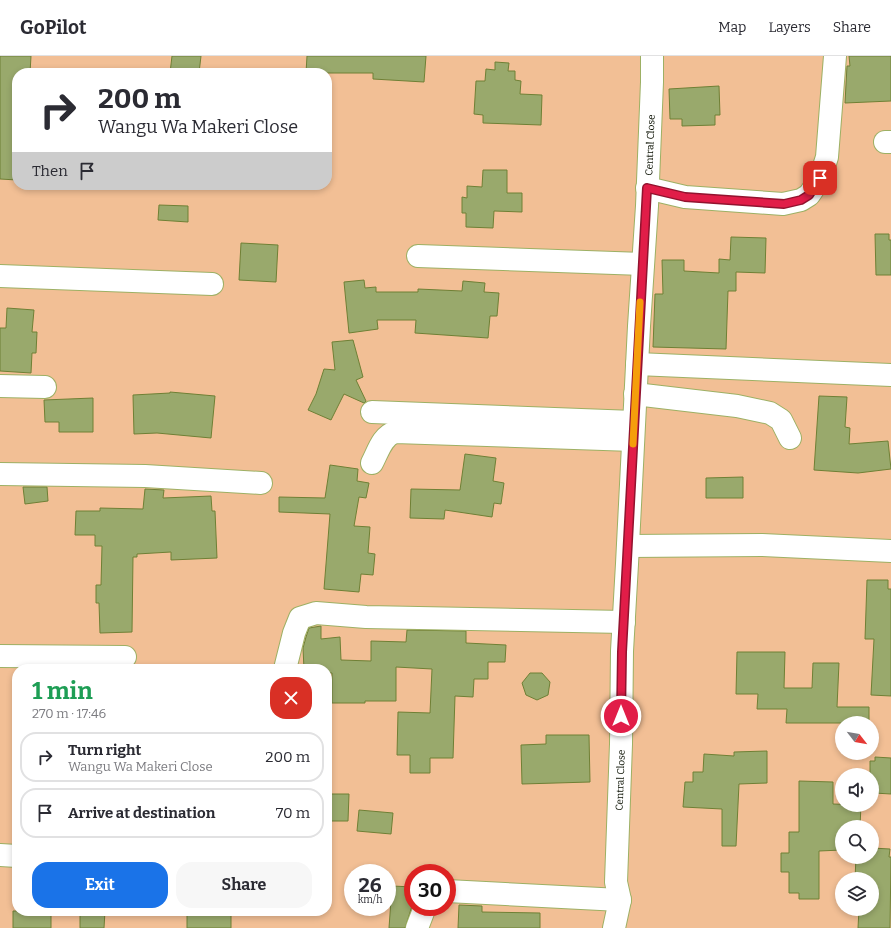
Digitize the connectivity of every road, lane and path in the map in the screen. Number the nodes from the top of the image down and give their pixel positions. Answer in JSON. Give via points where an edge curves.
{"nodes":[{"id":1,"x":652,"y":56,"type":"edge"},
{"id":2,"x":834,"y":56,"type":"edge"},
{"id":3,"x":647,"y":188,"type":"junction"},
{"id":4,"x":418,"y":256,"type":"dead end"},
{"id":5,"x":643,"y":264,"type":"junction"},
{"id":6,"x":0,"y":276,"type":"edge"},
{"id":7,"x":212,"y":284,"type":"dead end"},
{"id":8,"x":637,"y":364,"type":"junction"},
{"id":9,"x":891,"y":375,"type":"edge"},
{"id":10,"x":0,"y":386,"type":"edge"},
{"id":11,"x":45,"y":387,"type":"dead end"},
{"id":12,"x":635,"y":394,"type":"junction"},
{"id":13,"x":372,"y":412,"type":"dead end"},
{"id":14,"x":633,"y":431,"type":"junction"},
{"id":15,"x":790,"y":438,"type":"dead end"},
{"id":16,"x":372,"y":463,"type":"dead end"},
{"id":17,"x":0,"y":474,"type":"edge"},
{"id":18,"x":261,"y":483,"type":"dead end"},
{"id":19,"x":628,"y":546,"type":"junction"},
{"id":20,"x":891,"y":551,"type":"edge"},
{"id":21,"x":624,"y":622,"type":"junction"},
{"id":22,"x":0,"y":656,"type":"edge"},
{"id":23,"x":125,"y":657,"type":"dead end"},
{"id":24,"x":286,"y":664,"type":"edge"},
{"id":25,"x":0,"y":855,"type":"edge"},
{"id":26,"x":12,"y":856,"type":"edge"},
{"id":27,"x":456,"y":891,"type":"edge"},
{"id":28,"x":620,"y":900,"type":"junction"},
{"id":29,"x":422,"y":916,"type":"edge"},
{"id":30,"x":417,"y":928,"type":"edge"},
{"id":31,"x":614,"y":928,"type":"edge"}],
"edges":[{"from":1,"to":3,"type":"street","name":"Central Close"},
{"from":2,"to":3,"type":"street","via":[[827,157],[820,178],[809,195],[784,204],[685,197]]},
{"from":3,"to":5,"type":"street","name":"Central Close"},
{"from":4,"to":5,"type":"street"},
{"from":5,"to":8,"type":"street","name":"Central Close"},
{"from":6,"to":7,"type":"street"},
{"from":8,"to":9,"type":"street"},
{"from":8,"to":12,"type":"street","name":"Central Close"},
{"from":10,"to":11,"type":"street"},
{"from":12,"to":14,"type":"street","name":"Central Close"},
{"from":12,"to":15,"type":"street","via":[[737,406],[770,413],[781,420]]},
{"from":13,"to":14,"type":"street"},
{"from":14,"to":16,"type":"street","via":[[395,432],[385,438]]},
{"from":14,"to":19,"type":"street","name":"Central Close"},
{"from":17,"to":18,"type":"street","via":[[145,476]]},
{"from":19,"to":20,"type":"street","via":[[762,545]]},
{"from":19,"to":21,"type":"street","name":"Central Close"},
{"from":21,"to":24,"type":"street","via":[[366,617],[316,613],[300,618]]},
{"from":21,"to":28,"type":"street","name":"Central Close","via":[[616,882]]},
{"from":22,"to":23,"type":"street"},
{"from":25,"to":26,"type":"street"},
{"from":27,"to":28,"type":"street"},
{"from":28,"to":31,"type":"street","name":"Central Close"},
{"from":29,"to":30,"type":"street"}]}
